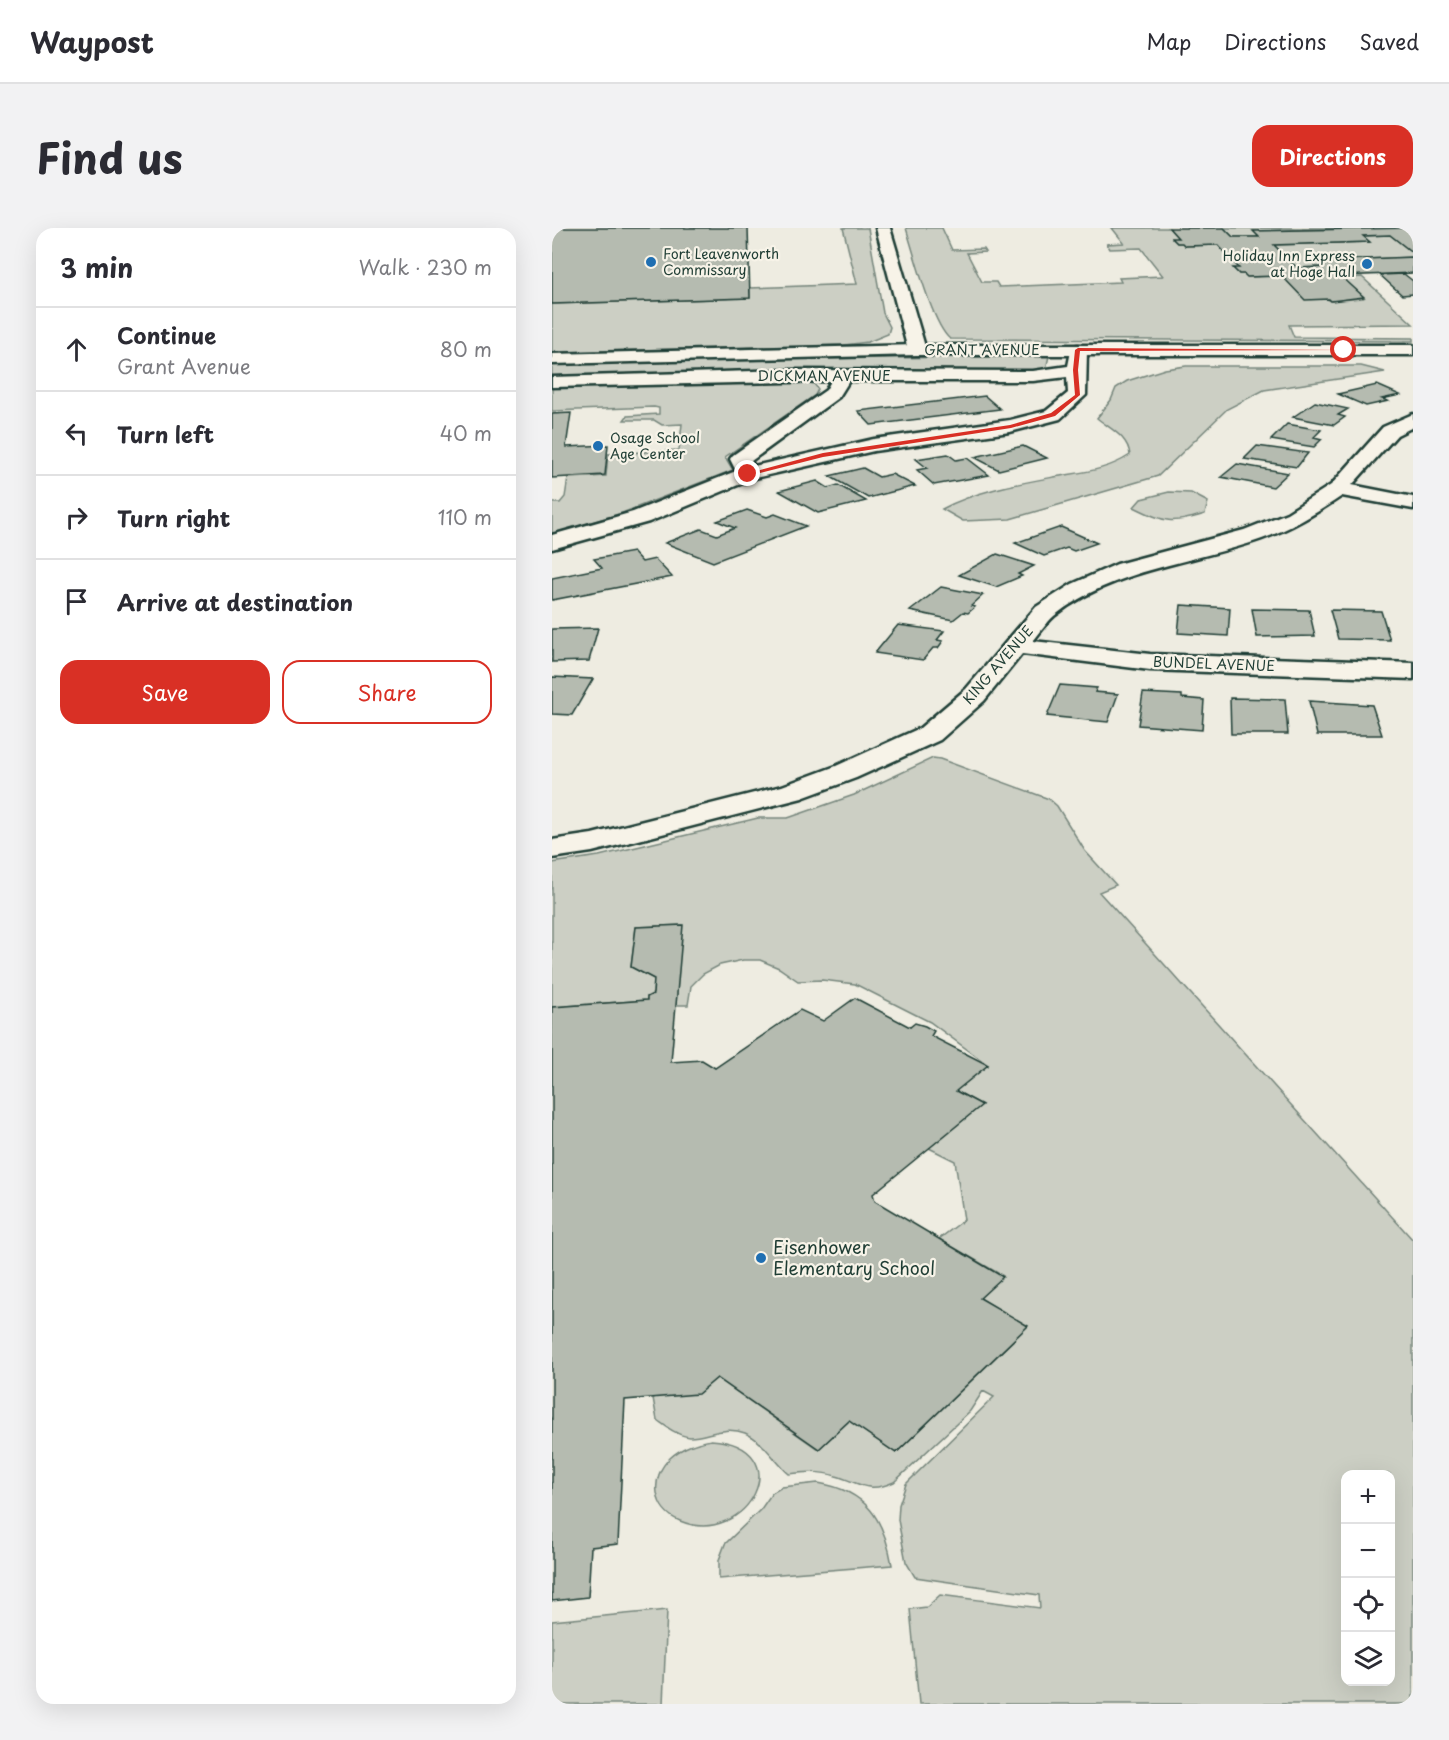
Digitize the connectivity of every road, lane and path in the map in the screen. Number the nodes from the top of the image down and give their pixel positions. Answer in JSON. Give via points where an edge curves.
{"nodes":[{"id":1,"x":883,"y":228,"type":"edge"},
{"id":2,"x":917,"y":350,"type":"junction"},
{"id":3,"x":1078,"y":350,"type":"junction"},
{"id":4,"x":1413,"y":350,"type":"edge"},
{"id":5,"x":552,"y":359,"type":"edge"},
{"id":6,"x":1076,"y":370,"type":"junction"},
{"id":7,"x":843,"y":376,"type":"junction"},
{"id":8,"x":552,"y":382,"type":"edge"},
{"id":9,"x":1413,"y":420,"type":"edge"},
{"id":10,"x":748,"y":474,"type":"junction"},
{"id":11,"x":1338,"y":489,"type":"junction"},
{"id":12,"x":1413,"y":503,"type":"edge"},
{"id":13,"x":552,"y":542,"type":"edge"},
{"id":14,"x":1015,"y":646,"type":"junction"},
{"id":15,"x":1413,"y":671,"type":"edge"},
{"id":16,"x":552,"y":849,"type":"edge"}],
"edges":[{"from":1,"to":2,"type":"street"},
{"from":2,"to":3,"type":"street","name":"GRANT AVENUE"},
{"from":2,"to":5,"type":"street","name":"GRANT AVENUE"},
{"from":3,"to":4,"type":"street","name":"GRANT AVENUE"},
{"from":3,"to":6,"type":"street"},
{"from":6,"to":7,"type":"street","name":"DICKMAN AVENUE","via":[[1033,376]]},
{"from":6,"to":10,"type":"street","via":[[1077,395],[1053,415],[1011,426],[823,455]]},
{"from":7,"to":8,"type":"street","name":"DICKMAN AVENUE"},
{"from":7,"to":10,"type":"street","via":[[833,393],[740,459]]},
{"from":9,"to":11,"type":"street","name":"KING AVENUE","via":[[1390,431]]},
{"from":10,"to":13,"type":"street","via":[[641,517]]},
{"from":11,"to":12,"type":"street"},
{"from":11,"to":14,"type":"street","name":"KING AVENUE","via":[[1295,518],[1252,535],[1125,569],[1080,589],[1044,612]]},
{"from":14,"to":15,"type":"street","name":"BUNDEL AVENUE","via":[[1150,662]]},
{"from":14,"to":16,"type":"street","name":"KING AVENUE","via":[[975,695],[930,734],[884,756],[792,792],[592,843]]}]}
